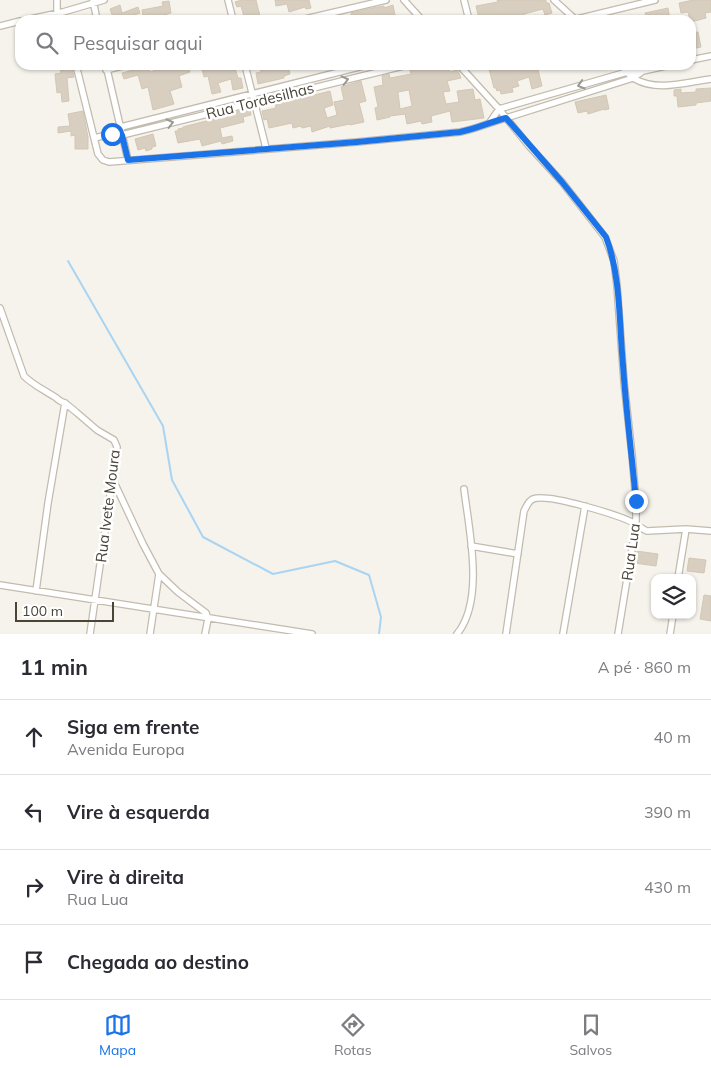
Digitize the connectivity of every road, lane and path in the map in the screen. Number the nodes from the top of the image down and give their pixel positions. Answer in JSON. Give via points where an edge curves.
{"nodes":[{"id":1,"x":57,"y":0,"type":"edge"},
{"id":2,"x":104,"y":0,"type":"edge"},
{"id":3,"x":228,"y":0,"type":"edge"},
{"id":4,"x":386,"y":0,"type":"edge"},
{"id":5,"x":404,"y":0,"type":"edge"},
{"id":6,"x":464,"y":0,"type":"edge"},
{"id":7,"x":554,"y":0,"type":"edge"},
{"id":8,"x":655,"y":0,"type":"edge"},
{"id":9,"x":94,"y":1,"type":"edge"},
{"id":10,"x":60,"y":13,"type":"junction"},
{"id":11,"x":50,"y":15,"type":"edge"},
{"id":12,"x":96,"y":15,"type":"edge"},
{"id":13,"x":232,"y":15,"type":"edge"},
{"id":14,"x":322,"y":15,"type":"edge"},
{"id":15,"x":418,"y":15,"type":"edge"},
{"id":16,"x":468,"y":15,"type":"edge"},
{"id":17,"x":570,"y":15,"type":"edge"},
{"id":18,"x":595,"y":15,"type":"edge"},
{"id":19,"x":15,"y":22,"type":"edge"},
{"id":20,"x":0,"y":26,"type":"edge"},
{"id":21,"x":711,"y":56,"type":"edge"},
{"id":22,"x":696,"y":59,"type":"edge"},
{"id":23,"x":77,"y":70,"type":"edge"},
{"id":24,"x":107,"y":70,"type":"edge"},
{"id":25,"x":246,"y":70,"type":"edge"},
{"id":26,"x":347,"y":70,"type":"edge"},
{"id":27,"x":387,"y":70,"type":"edge"},
{"id":28,"x":463,"y":70,"type":"edge"},
{"id":29,"x":648,"y":70,"type":"edge"},
{"id":30,"x":643,"y":71,"type":"junction"},
{"id":31,"x":628,"y":72,"type":"junction"},
{"id":32,"x":633,"y":78,"type":"junction"},
{"id":33,"x":711,"y":79,"type":"edge"},
{"id":34,"x":253,"y":93,"type":"junction"},
{"id":35,"x":255,"y":103,"type":"junction"},
{"id":36,"x":499,"y":109,"type":"junction"},
{"id":37,"x":506,"y":118,"type":"junction"},
{"id":38,"x":490,"y":122,"type":"junction"},
{"id":39,"x":121,"y":127,"type":"junction"},
{"id":40,"x":112,"y":134,"type":"junction"},
{"id":41,"x":122,"y":135,"type":"junction"},
{"id":42,"x":94,"y":138,"type":"junction"},
{"id":43,"x":266,"y":148,"type":"junction"},
{"id":44,"x":128,"y":160,"type":"junction"},
{"id":45,"x":0,"y":308,"type":"edge"},
{"id":46,"x":64,"y":404,"type":"junction"},
{"id":47,"x":112,"y":479,"type":"junction"},
{"id":48,"x":464,"y":489,"type":"dead end"},
{"id":49,"x":584,"y":506,"type":"junction"},
{"id":50,"x":636,"y":524,"type":"junction"},
{"id":51,"x":686,"y":529,"type":"junction"},
{"id":52,"x":711,"y":531,"type":"edge"},
{"id":53,"x":471,"y":546,"type":"junction"},
{"id":54,"x":518,"y":554,"type":"junction"},
{"id":55,"x":159,"y":574,"type":"junction"},
{"id":56,"x":679,"y":574,"type":"edge"},
{"id":57,"x":0,"y":585,"type":"edge"},
{"id":58,"x":36,"y":591,"type":"junction"},
{"id":59,"x":95,"y":600,"type":"junction"},
{"id":60,"x":153,"y":609,"type":"junction"},
{"id":61,"x":208,"y":619,"type":"junction"},
{"id":62,"x":672,"y":619,"type":"edge"},
{"id":63,"x":261,"y":626,"type":"junction"},
{"id":64,"x":90,"y":634,"type":"edge"},
{"id":65,"x":150,"y":634,"type":"edge"},
{"id":66,"x":205,"y":634,"type":"edge"},
{"id":67,"x":260,"y":634,"type":"edge"},
{"id":68,"x":310,"y":634,"type":"edge"},
{"id":69,"x":457,"y":634,"type":"edge"},
{"id":70,"x":506,"y":634,"type":"edge"},
{"id":71,"x":564,"y":634,"type":"edge"},
{"id":72,"x":618,"y":634,"type":"edge"},
{"id":73,"x":670,"y":634,"type":"edge"}],
"edges":[{"from":1,"to":10,"type":"street"},
{"from":2,"to":9,"type":"street"},
{"from":3,"to":13,"type":"street"},
{"from":4,"to":14,"type":"street"},
{"from":5,"to":15,"type":"street"},
{"from":6,"to":16,"type":"street"},
{"from":7,"to":17,"type":"street"},
{"from":8,"to":18,"type":"street"},
{"from":9,"to":10,"type":"street"},
{"from":9,"to":12,"type":"street"},
{"from":10,"to":11,"type":"street"},
{"from":19,"to":20,"type":"street"},
{"from":21,"to":22,"type":"street"},
{"from":23,"to":42,"type":"street"},
{"from":24,"to":39,"type":"street"},
{"from":25,"to":34,"type":"street"},
{"from":26,"to":34,"type":"street","name":"Rua Tordesilhas"},
{"from":35,"to":27,"type":"street","name":"Rua Tordesilhas","one_way":true},
{"from":28,"to":36,"type":"street","name":"Rua Lua"},
{"from":29,"to":30,"type":"street"},
{"from":30,"to":31,"type":"street"},
{"from":30,"to":32,"type":"street"},
{"from":31,"to":32,"type":"street"},
{"from":31,"to":36,"type":"street","one_way":true},
{"from":32,"to":33,"type":"street","via":[[659,86]]},
{"from":32,"to":37,"type":"street"},
{"from":34,"to":35,"type":"street"},
{"from":34,"to":39,"type":"street","name":"Rua Tordesilhas"},
{"from":41,"to":35,"type":"street","name":"Rua Tordesilhas","one_way":true},
{"from":35,"to":43,"type":"street"},
{"from":36,"to":37,"type":"street","name":"Rua Lua"},
{"from":36,"to":38,"type":"street"},
{"from":37,"to":38,"type":"street"},
{"from":37,"to":50,"type":"street","name":"Rua Lua","via":[[606,237],[617,286]]},
{"from":38,"to":43,"type":"street","via":[[460,132]]},
{"from":39,"to":40,"type":"street","name":"Rua Tordesilhas"},
{"from":39,"to":41,"type":"street"},
{"from":40,"to":41,"type":"street","name":"Rua Tordesilhas"},
{"from":40,"to":42,"type":"street","name":"Rua Tordesilhas"},
{"from":41,"to":44,"type":"street"},
{"from":42,"to":44,"type":"street","via":[[103,160]]},
{"from":43,"to":44,"type":"street"},
{"from":45,"to":46,"type":"street","via":[[24,376]]},
{"from":46,"to":47,"type":"street","name":"Rua Ivete Moura","via":[[116,442]]},
{"from":46,"to":58,"type":"street"},
{"from":47,"to":55,"type":"street"},
{"from":47,"to":59,"type":"street","name":"Rua Ivete Moura"},
{"from":48,"to":53,"type":"street"},
{"from":49,"to":50,"type":"street"},
{"from":49,"to":54,"type":"street","via":[[540,498],[529,502],[524,511]]},
{"from":49,"to":71,"type":"street"},
{"from":50,"to":51,"type":"street","via":[[647,531]]},
{"from":50,"to":72,"type":"street","name":"Rua Lua"},
{"from":51,"to":52,"type":"street"},
{"from":51,"to":56,"type":"street"},
{"from":53,"to":54,"type":"street"},
{"from":53,"to":69,"type":"street","via":[[471,605]]},
{"from":54,"to":70,"type":"street"},
{"from":55,"to":60,"type":"street"},
{"from":55,"to":61,"type":"street","via":[[206,613]]},
{"from":57,"to":58,"type":"street"},
{"from":58,"to":59,"type":"street"},
{"from":59,"to":60,"type":"street"},
{"from":59,"to":64,"type":"street","name":"Rua Ivete Moura"},
{"from":60,"to":61,"type":"street"},
{"from":60,"to":65,"type":"street"},
{"from":61,"to":63,"type":"street"},
{"from":61,"to":66,"type":"street"},
{"from":62,"to":73,"type":"street"},
{"from":63,"to":67,"type":"street"},
{"from":63,"to":68,"type":"street"}]}
